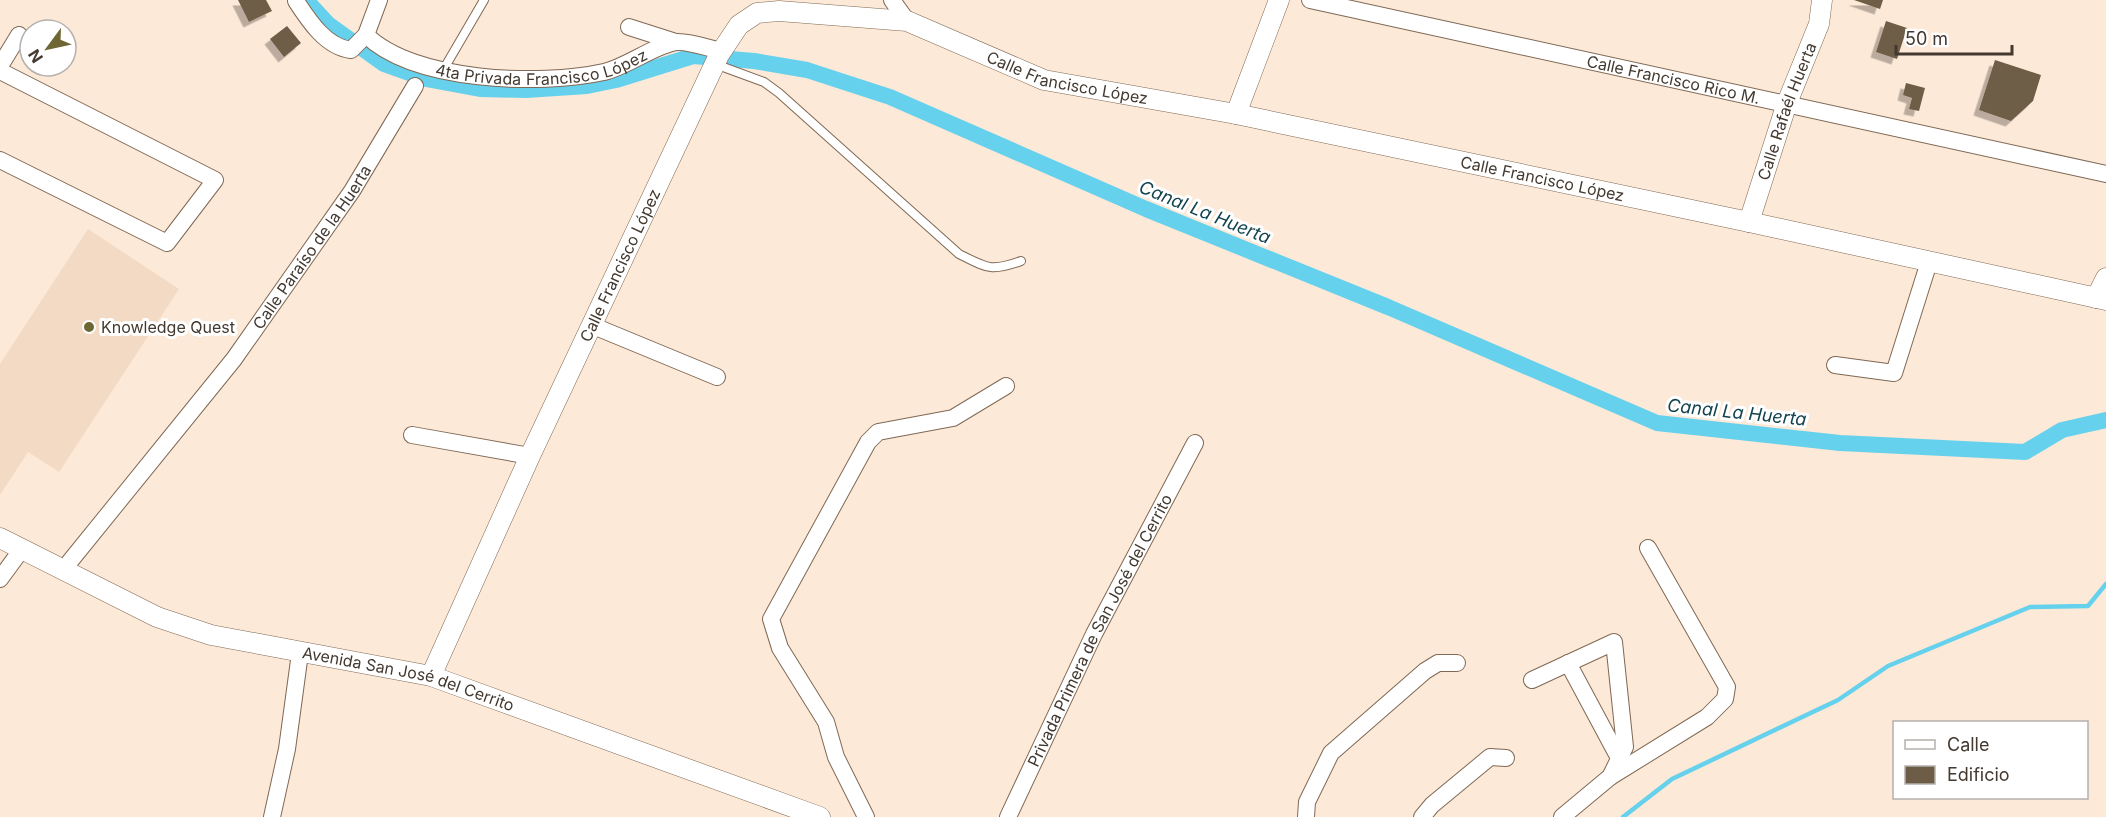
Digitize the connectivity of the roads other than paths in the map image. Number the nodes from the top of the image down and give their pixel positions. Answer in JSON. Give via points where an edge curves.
{"nodes":[{"id":1,"x":379,"y":0,"type":"edge"},
{"id":2,"x":483,"y":0,"type":"edge"},
{"id":3,"x":892,"y":0,"type":"edge"},
{"id":4,"x":1279,"y":0,"type":"edge"},
{"id":5,"x":1310,"y":0,"type":"edge"},
{"id":6,"x":1822,"y":0,"type":"edge"},
{"id":7,"x":296,"y":1,"type":"edge"},
{"id":8,"x":907,"y":21,"type":"junction"},
{"id":9,"x":629,"y":27,"type":"dead end"},
{"id":10,"x":18,"y":38,"type":"edge"},
{"id":11,"x":359,"y":42,"type":"junction"},
{"id":12,"x":676,"y":42,"type":"junction"},
{"id":13,"x":718,"y":58,"type":"junction"},
{"id":14,"x":0,"y":66,"type":"edge"},
{"id":15,"x":0,"y":72,"type":"edge"},
{"id":16,"x":442,"y":72,"type":"junction"},
{"id":17,"x":415,"y":86,"type":"dead end"},
{"id":18,"x":1787,"y":102,"type":"junction"},
{"id":19,"x":1236,"y":114,"type":"junction"},
{"id":20,"x":0,"y":160,"type":"edge"},
{"id":21,"x":2106,"y":174,"type":"edge"},
{"id":22,"x":1749,"y":222,"type":"junction"},
{"id":23,"x":1021,"y":261,"type":"dead end"},
{"id":24,"x":1929,"y":262,"type":"junction"},
{"id":25,"x":2106,"y":278,"type":"edge"},
{"id":26,"x":2101,"y":299,"type":"edge"},
{"id":27,"x":591,"y":325,"type":"junction"},
{"id":28,"x":1835,"y":364,"type":"dead end"},
{"id":29,"x":717,"y":376,"type":"dead end"},
{"id":30,"x":1006,"y":386,"type":"dead end"},
{"id":31,"x":412,"y":435,"type":"dead end"},
{"id":32,"x":1195,"y":443,"type":"dead end"},
{"id":33,"x":530,"y":456,"type":"junction"},
{"id":34,"x":0,"y":538,"type":"edge"},
{"id":35,"x":1648,"y":548,"type":"dead end"},
{"id":36,"x":22,"y":549,"type":"junction"},
{"id":37,"x":63,"y":570,"type":"junction"},
{"id":38,"x":0,"y":579,"type":"edge"},
{"id":39,"x":300,"y":653,"type":"junction"},
{"id":40,"x":1457,"y":663,"type":"dead end"},
{"id":41,"x":1568,"y":663,"type":"junction"},
{"id":42,"x":431,"y":676,"type":"junction"},
{"id":43,"x":1532,"y":680,"type":"dead end"},
{"id":44,"x":1506,"y":758,"type":"dead end"},
{"id":45,"x":1620,"y":760,"type":"junction"},
{"id":46,"x":1610,"y":777,"type":"junction"},
{"id":47,"x":272,"y":817,"type":"edge"},
{"id":48,"x":820,"y":817,"type":"edge"},
{"id":49,"x":866,"y":817,"type":"edge"},
{"id":50,"x":1008,"y":817,"type":"edge"},
{"id":51,"x":1306,"y":817,"type":"edge"},
{"id":52,"x":1422,"y":817,"type":"edge"},
{"id":53,"x":1562,"y":817,"type":"edge"}],
"edges":[{"from":1,"to":11,"type":"street"},
{"from":2,"to":16,"type":"lane"},
{"from":3,"to":8,"type":"street"},
{"from":4,"to":19,"type":"street"},
{"from":5,"to":18,"type":"street","name":"Calle Francisco Rico M."},
{"from":6,"to":18,"type":"street","name":"Calle Rafaél Huerta","via":[[1819,24]]},
{"from":7,"to":11,"type":"street","name":"4ta Privada Francisco López","via":[[309,20],[340,48]]},
{"from":8,"to":13,"type":"street","name":"Calle Francisco López","via":[[779,11],[757,13],[739,25]]},
{"from":8,"to":19,"type":"street","name":"Calle Francisco López","via":[[1044,80]]},
{"from":9,"to":12,"type":"street"},
{"from":10,"to":14,"type":"street"},
{"from":11,"to":16,"type":"street","name":"4ta Privada Francisco López"},
{"from":12,"to":13,"type":"street"},
{"from":12,"to":16,"type":"street","name":"4ta Privada Francisco López","via":[[605,72],[559,78]]},
{"from":13,"to":23,"type":"lane","via":[[779,93],[959,255],[988,269]]},
{"from":13,"to":27,"type":"street","name":"Calle Francisco López"},
{"from":15,"to":20,"type":"street","via":[[215,180],[167,243]]},
{"from":17,"to":37,"type":"street","name":"Calle Paraíso de la Huerta","via":[[352,191],[234,359]]},
{"from":18,"to":21,"type":"street","name":"Calle Francisco Rico M."},
{"from":18,"to":22,"type":"street","name":"Calle Rafaél Huerta"},
{"from":19,"to":22,"type":"street","name":"Calle Francisco López"},
{"from":22,"to":24,"type":"street","name":"Calle Francisco López"},
{"from":24,"to":26,"type":"street","name":"Calle Francisco López"},
{"from":24,"to":28,"type":"street","via":[[1894,374]]},
{"from":25,"to":26,"type":"street"},
{"from":27,"to":29,"type":"street"},
{"from":27,"to":33,"type":"street","name":"Calle Francisco López"},
{"from":30,"to":49,"type":"street","via":[[953,418],[878,432],[868,442],[771,619],[780,648],[826,722],[836,757]]},
{"from":31,"to":33,"type":"street"},
{"from":32,"to":50,"type":"street","name":"Privada Primera de San José del Cerrito","via":[[1094,634]]},
{"from":33,"to":42,"type":"street","name":"Calle Francisco López"},
{"from":34,"to":36,"type":"street","name":"Avenida San José del Cerrito"},
{"from":35,"to":46,"type":"street","via":[[1727,687],[1725,699],[1707,717]]},
{"from":36,"to":37,"type":"street","name":"Avenida San José del Cerrito"},
{"from":36,"to":38,"type":"street"},
{"from":37,"to":39,"type":"street","name":"Avenida San José del Cerrito","via":[[157,617],[211,634]]},
{"from":39,"to":42,"type":"street","name":"Avenida San José del Cerrito"},
{"from":39,"to":47,"type":"street"},
{"from":40,"to":51,"type":"street","via":[[1438,663],[1425,671],[1331,753],[1307,802]]},
{"from":41,"to":43,"type":"street"},
{"from":41,"to":45,"type":"street"},
{"from":41,"to":45,"type":"street","via":[[1614,642],[1625,747]]},
{"from":42,"to":48,"type":"street","name":"Avenida San José del Cerrito"},
{"from":44,"to":52,"type":"street","via":[[1490,758]]},
{"from":45,"to":46,"type":"street"},
{"from":46,"to":53,"type":"street"}]}
